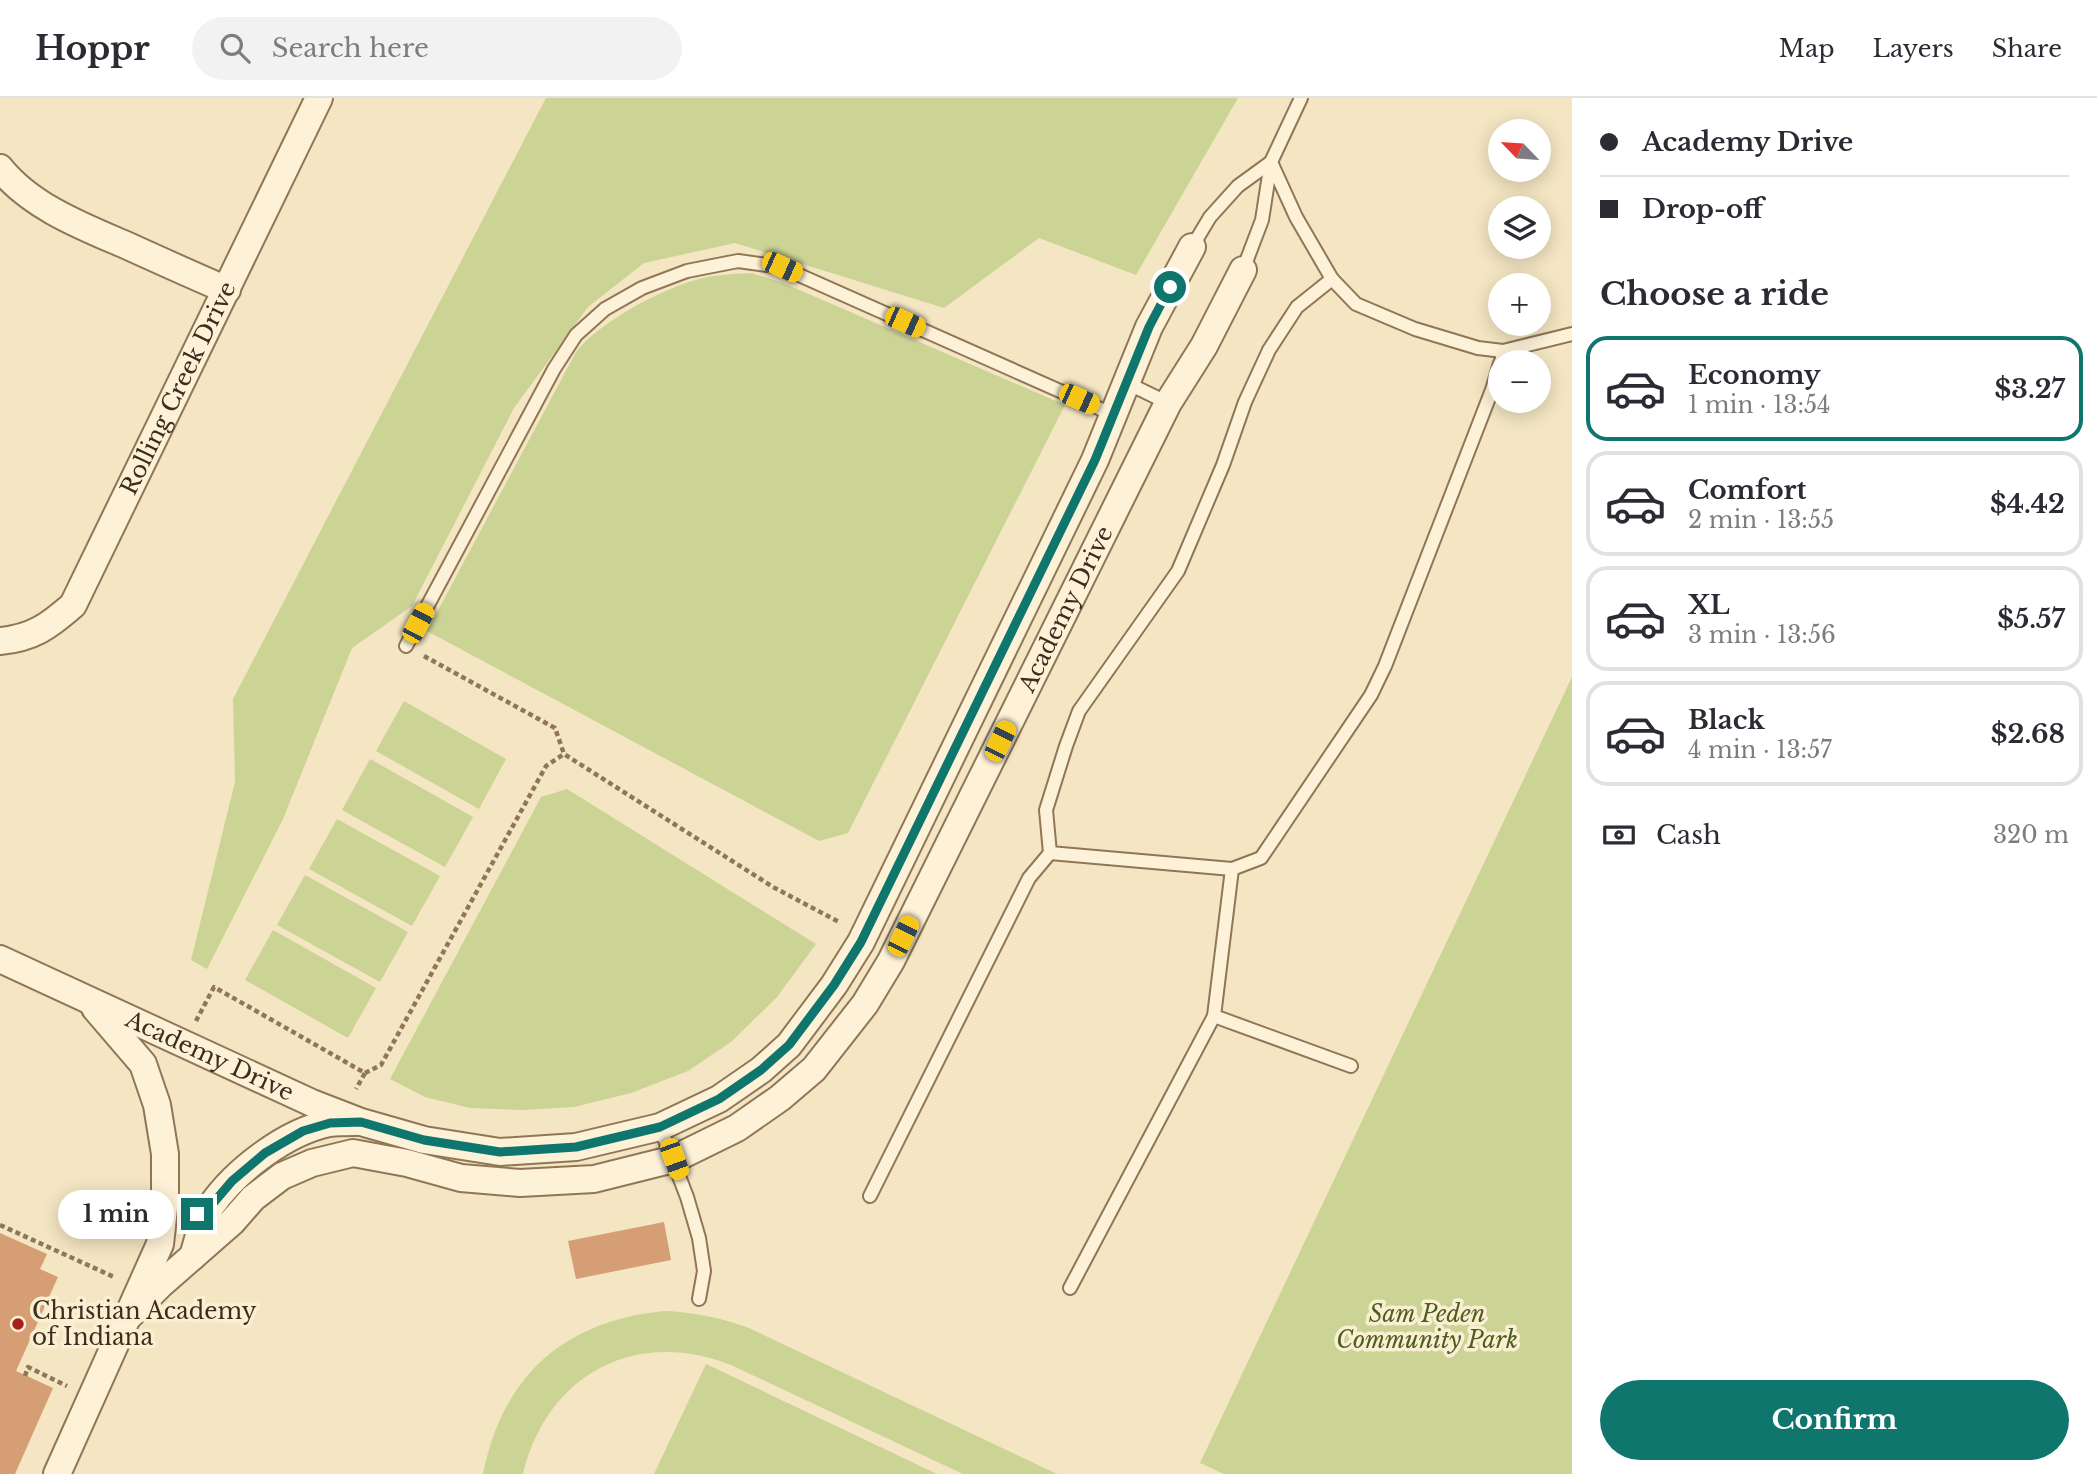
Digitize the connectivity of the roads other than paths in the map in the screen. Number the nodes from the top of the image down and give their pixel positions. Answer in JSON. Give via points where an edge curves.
{"nodes":[{"id":1,"x":319,"y":98,"type":"edge"},
{"id":2,"x":1301,"y":98,"type":"edge"},
{"id":3,"x":1271,"y":162,"type":"junction"},
{"id":4,"x":0,"y":168,"type":"edge"},
{"id":5,"x":1192,"y":247,"type":"joint"},
{"id":6,"x":1243,"y":270,"type":"joint"},
{"id":7,"x":1332,"y":279,"type":"junction"},
{"id":8,"x":227,"y":290,"type":"junction"},
{"id":9,"x":1572,"y":334,"type":"edge"},
{"id":10,"x":1527,"y":350,"type":"edge"},
{"id":11,"x":1488,"y":352,"type":"edge"},
{"id":12,"x":1127,"y":383,"type":"junction"},
{"id":13,"x":1488,"y":400,"type":"edge"},
{"id":14,"x":1168,"y":403,"type":"junction"},
{"id":15,"x":1114,"y":415,"type":"junction"},
{"id":16,"x":0,"y":641,"type":"edge"},
{"id":17,"x":406,"y":646,"type":"road end"},
{"id":18,"x":1050,"y":853,"type":"junction"},
{"id":19,"x":1232,"y":869,"type":"junction"},
{"id":20,"x":0,"y":959,"type":"edge"},
{"id":21,"x":88,"y":1000,"type":"junction"},
{"id":22,"x":1214,"y":1016,"type":"junction"},
{"id":23,"x":1351,"y":1066,"type":"dead end"},
{"id":24,"x":352,"y":1118,"type":"junction"},
{"id":25,"x":660,"y":1127,"type":"junction"},
{"id":26,"x":674,"y":1159,"type":"junction"},
{"id":27,"x":165,"y":1192,"type":"junction"},
{"id":28,"x":870,"y":1196,"type":"dead end"},
{"id":29,"x":209,"y":1208,"type":"junction"},
{"id":30,"x":193,"y":1257,"type":"junction"},
{"id":31,"x":1070,"y":1288,"type":"dead end"},
{"id":32,"x":699,"y":1299,"type":"dead end"},
{"id":33,"x":128,"y":1317,"type":"junction"},
{"id":34,"x":57,"y":1474,"type":"edge"}],
"edges":[{"from":1,"to":8,"type":"street","name":"Rolling Creek Drive"},
{"from":2,"to":3,"type":"lane","name":"Academy Drive"},
{"from":3,"to":5,"type":"lane","name":"Academy Drive","via":[[1238,186],[1210,217]]},
{"from":3,"to":6,"type":"lane","name":"Academy Drive","via":[[1262,220]]},
{"from":3,"to":7,"type":"lane"},
{"from":4,"to":8,"type":"street","via":[[10,181],[49,208]]},
{"from":5,"to":12,"type":"street","name":"Academy Drive","via":[[1149,327]]},
{"from":6,"to":14,"type":"street","name":"Academy Drive"},
{"from":7,"to":11,"type":"lane","via":[[1356,304]]},
{"from":7,"to":18,"type":"lane","via":[[1297,307],[1269,350],[1178,571],[1079,711],[1046,810]]},
{"from":8,"to":16,"type":"street","name":"Rolling Creek Drive","via":[[73,606],[26,638]]},
{"from":9,"to":10,"type":"lane"},
{"from":12,"to":14,"type":"lane"},
{"from":12,"to":15,"type":"street","name":"Academy Drive"},
{"from":13,"to":19,"type":"lane","via":[[1371,695],[1261,858]]},
{"from":14,"to":26,"type":"street","name":"Academy Drive","via":[[891,961],[865,1004],[814,1069],[780,1098],[737,1128]]},
{"from":15,"to":17,"type":"lane","via":[[782,267],[738,261],[687,271],[605,309],[576,335]]},
{"from":15,"to":25,"type":"street","name":"Academy Drive","via":[[864,936],[834,985],[789,1045],[761,1070],[719,1099]]},
{"from":18,"to":19,"type":"lane"},
{"from":18,"to":28,"type":"lane","via":[[1029,878]]},
{"from":19,"to":22,"type":"lane"},
{"from":20,"to":21,"type":"street","name":"Academy Drive"},
{"from":21,"to":24,"type":"street","name":"Academy Drive"},
{"from":21,"to":27,"type":"street","name":"Academy Drive","via":[[143,1064],[157,1105]]},
{"from":22,"to":23,"type":"lane"},
{"from":22,"to":31,"type":"lane"},
{"from":24,"to":25,"type":"street","name":"Academy Drive","via":[[424,1140],[500,1152],[576,1147]]},
{"from":24,"to":29,"type":"street","via":[[303,1131],[265,1153]]},
{"from":25,"to":26,"type":"lane"},
{"from":26,"to":30,"type":"street","name":"Academy Drive","via":[[594,1179],[520,1183],[461,1178],[353,1153],[282,1176]]},
{"from":26,"to":32,"type":"lane","via":[[699,1238],[704,1271]]},
{"from":27,"to":29,"type":"street","via":[[173,1207],[186,1214]]},
{"from":27,"to":33,"type":"street","name":"Academy Drive","via":[[160,1244]]},
{"from":29,"to":30,"type":"street"},
{"from":30,"to":33,"type":"street","name":"Academy Drive"},
{"from":33,"to":34,"type":"street","name":"Academy Drive"}]}
